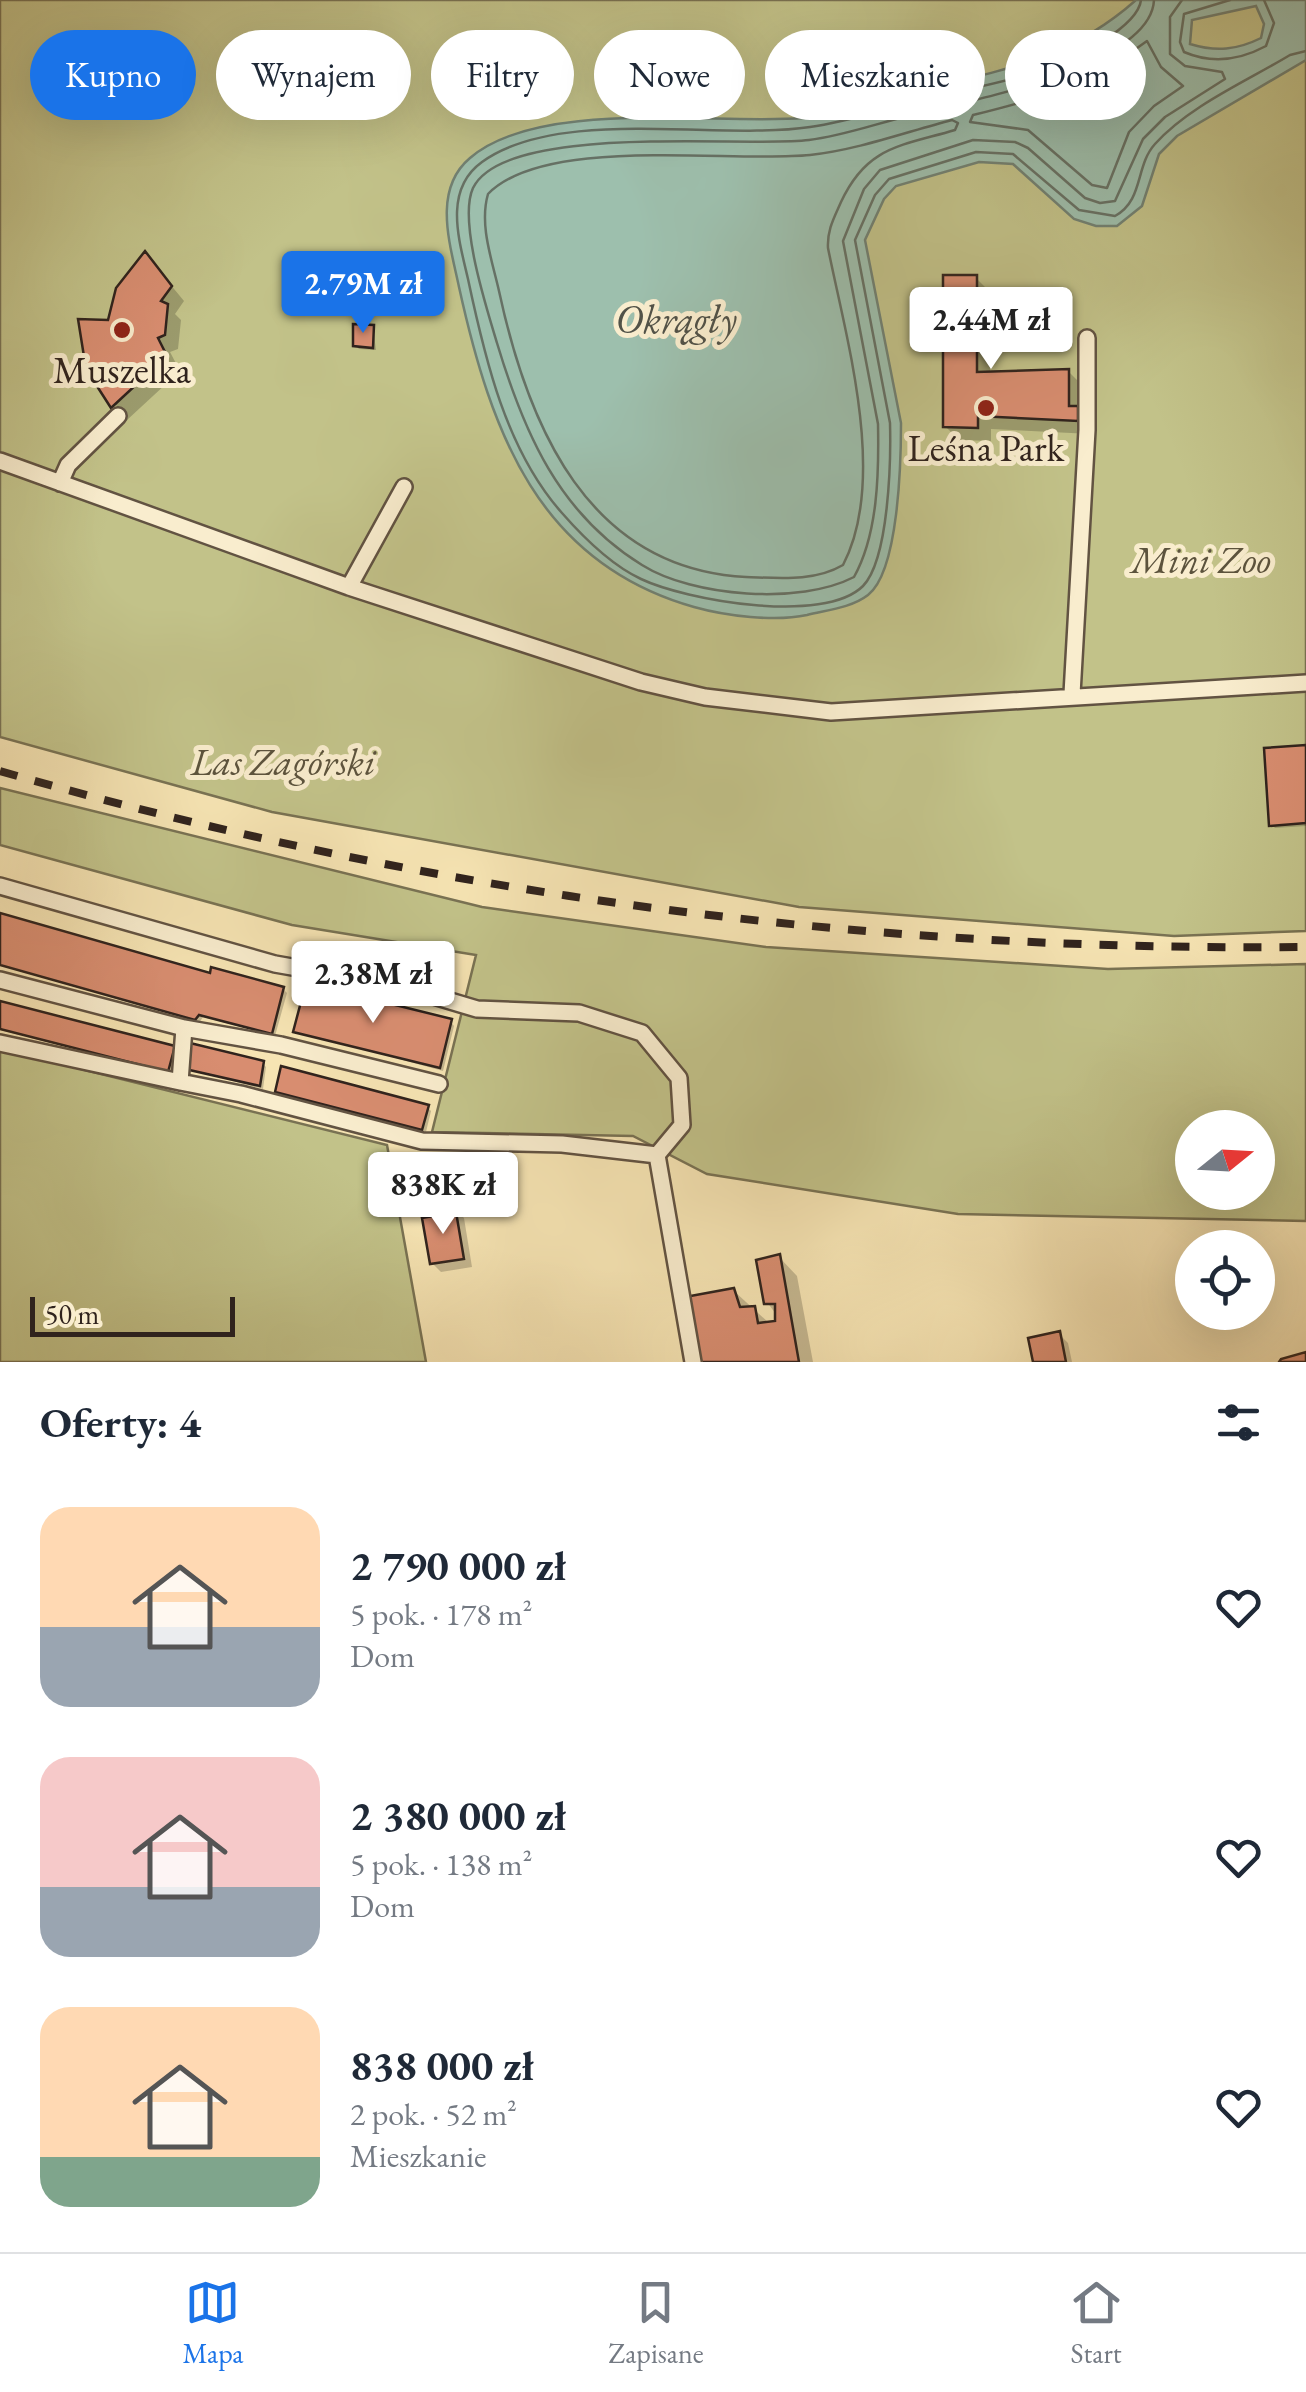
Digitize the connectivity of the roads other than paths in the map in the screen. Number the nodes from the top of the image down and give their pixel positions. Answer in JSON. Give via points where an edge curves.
{"nodes":[{"id":1,"x":1087,"y":338,"type":"dead end"},
{"id":2,"x":118,"y":416,"type":"dead end"},
{"id":3,"x":0,"y":462,"type":"edge"},
{"id":4,"x":60,"y":483,"type":"junction"},
{"id":5,"x":404,"y":487,"type":"dead end"},
{"id":6,"x":349,"y":588,"type":"junction"},
{"id":7,"x":1306,"y":683,"type":"edge"},
{"id":8,"x":1072,"y":694,"type":"junction"},
{"id":9,"x":0,"y":886,"type":"edge"},
{"id":10,"x":0,"y":980,"type":"edge"},
{"id":11,"x":184,"y":1028,"type":"junction"},
{"id":12,"x":0,"y":1043,"type":"edge"},
{"id":13,"x":180,"y":1082,"type":"junction"},
{"id":14,"x":439,"y":1084,"type":"dead end"},
{"id":15,"x":657,"y":1155,"type":"junction"},
{"id":16,"x":693,"y":1362,"type":"edge"}],
"edges":[{"from":1,"to":8,"type":"lane"},
{"from":2,"to":4,"type":"lane","via":[[68,466]]},
{"from":3,"to":4,"type":"lane"},
{"from":4,"to":6,"type":"lane"},
{"from":5,"to":6,"type":"lane"},
{"from":6,"to":8,"type":"lane","via":[[705,697],[831,712]]},
{"from":7,"to":8,"type":"lane"},
{"from":9,"to":15,"type":"lane","via":[[275,964],[400,986],[477,1009],[580,1013],[642,1032],[679,1078],[682,1125]]},
{"from":10,"to":11,"type":"lane"},
{"from":11,"to":13,"type":"lane"},
{"from":11,"to":14,"type":"lane"},
{"from":12,"to":13,"type":"lane"},
{"from":13,"to":15,"type":"lane","via":[[422,1142],[562,1144]]},
{"from":15,"to":16,"type":"lane"}]}
